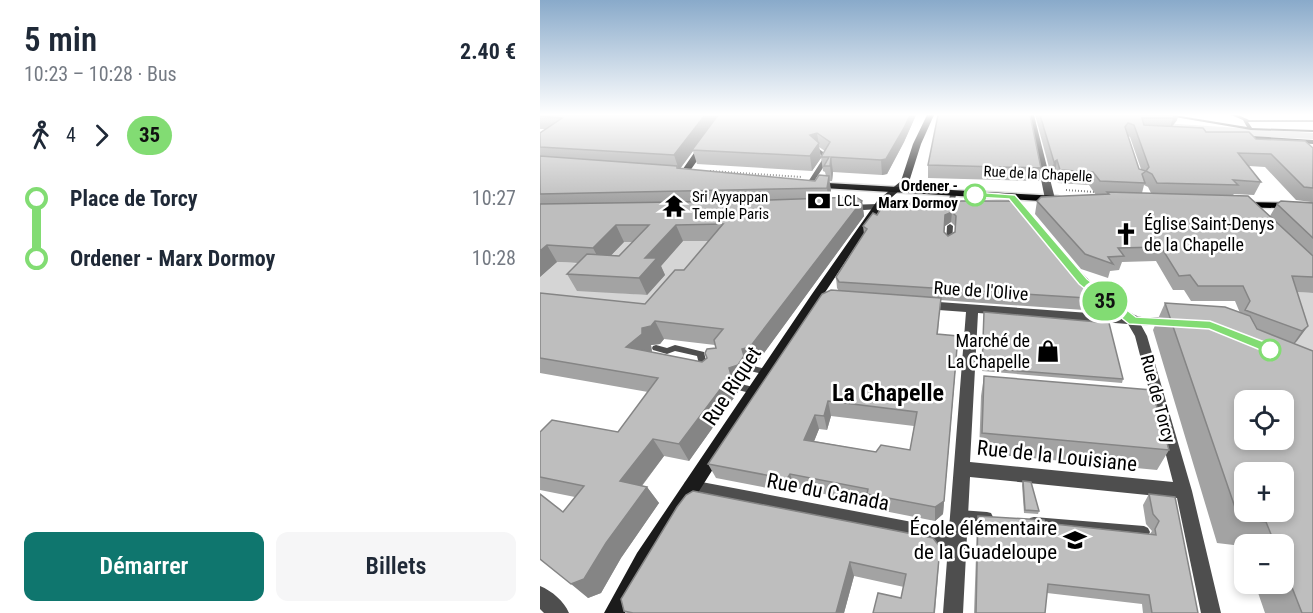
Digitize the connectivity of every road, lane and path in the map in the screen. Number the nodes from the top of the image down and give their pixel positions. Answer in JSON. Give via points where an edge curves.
{"nodes":[{"id":1,"x":705,"y":144,"type":"edge"},
{"id":2,"x":919,"y":144,"type":"edge"},
{"id":3,"x":1038,"y":144,"type":"edge"},
{"id":4,"x":817,"y":150,"type":"edge"},
{"id":5,"x":680,"y":173,"type":"junction"},
{"id":6,"x":696,"y":177,"type":"edge"},
{"id":7,"x":807,"y":182,"type":"junction"},
{"id":8,"x":902,"y":187,"type":"junction"},
{"id":9,"x":1102,"y":192,"type":"edge"},
{"id":10,"x":953,"y":194,"type":"junction"},
{"id":11,"x":1049,"y":194,"type":"junction"},
{"id":12,"x":1012,"y":197,"type":"junction"},
{"id":13,"x":1070,"y":200,"type":"edge"},
{"id":14,"x":1226,"y":205,"type":"edge"},
{"id":15,"x":1313,"y":206,"type":"edge"},
{"id":16,"x":878,"y":207,"type":"junction"},
{"id":17,"x":831,"y":209,"type":"edge"},
{"id":18,"x":951,"y":211,"type":"edge"},
{"id":19,"x":950,"y":226,"type":"edge"},
{"id":20,"x":949,"y":243,"type":"edge"},
{"id":21,"x":912,"y":304,"type":"edge"},
{"id":22,"x":972,"y":309,"type":"junction"},
{"id":23,"x":1133,"y":321,"type":"junction"},
{"id":24,"x":1180,"y":323,"type":"edge"},
{"id":25,"x":656,"y":348,"type":"dead end"},
{"id":26,"x":704,"y":359,"type":"junction"},
{"id":27,"x":962,"y":469,"type":"junction"},
{"id":28,"x":691,"y":488,"type":"junction"},
{"id":29,"x":1184,"y":491,"type":"junction"},
{"id":30,"x":958,"y":514,"type":"junction"},
{"id":31,"x":1001,"y":519,"type":"edge"},
{"id":32,"x":1025,"y":521,"type":"edge"},
{"id":33,"x":1144,"y":532,"type":"edge"},
{"id":34,"x":957,"y":540,"type":"junction"},
{"id":35,"x":540,"y":596,"type":"edge"},
{"id":36,"x":559,"y":613,"type":"edge"},
{"id":37,"x":614,"y":613,"type":"edge"},
{"id":38,"x":953,"y":613,"type":"edge"},
{"id":39,"x":1212,"y":613,"type":"edge"}],
"edges":[{"from":1,"to":5,"type":"street"},
{"from":2,"to":8,"type":"street"},
{"from":3,"to":11,"type":"street"},
{"from":4,"to":7,"type":"lane","via":[[827,158]]},
{"from":5,"to":6,"type":"main road"},
{"from":5,"to":7,"type":"path"},
{"from":7,"to":8,"type":"main road","name":"Rue de la Chapelle"},
{"from":8,"to":10,"type":"main road","name":"Rue de la Chapelle"},
{"from":8,"to":16,"type":"street","name":"Rue Riquet"},
{"from":9,"to":11,"type":"path","name":"Rue de la Chapelle"},
{"from":10,"to":12,"type":"main road","name":"Rue de la Chapelle"},
{"from":10,"to":18,"type":"lane"},
{"from":11,"to":12,"type":"main road","name":"Rue de la Chapelle"},
{"from":11,"to":13,"type":"main road","name":"Rue de la Chapelle"},
{"from":12,"to":23,"type":"street","name":"Rue de Torcy","via":[[1083,282]]},
{"from":14,"to":15,"type":"main road","via":[[1254,210]]},
{"from":16,"to":17,"type":"street"},
{"from":16,"to":28,"type":"street","name":"Rue Riquet","via":[[760,370]]},
{"from":19,"to":20,"type":"lane"},
{"from":21,"to":22,"type":"street","name":"Rue de l'Olive"},
{"from":22,"to":23,"type":"street","name":"Rue de l'Olive"},
{"from":22,"to":27,"type":"street","via":[[974,382]]},
{"from":23,"to":24,"type":"street","name":"Rue de l'Olive"},
{"from":23,"to":29,"type":"street","name":"Rue de Torcy","via":[[1141,336],[1152,399]]},
{"from":25,"to":26,"type":"lane","via":[[667,351],[667,357],[694,362]]},
{"from":26,"to":26,"type":"lane","via":[[703,366],[707,373],[715,361]]},
{"from":27,"to":29,"type":"street","name":"Rue de la Louisiane"},
{"from":27,"to":30,"type":"street"},
{"from":28,"to":34,"type":"street","name":"Rue du Canada"},
{"from":28,"to":37,"type":"street","name":"Rue Riquet"},
{"from":29,"to":39,"type":"street","name":"Rue de Torcy"},
{"from":30,"to":31,"type":"lane"},
{"from":30,"to":34,"type":"street"},
{"from":32,"to":33,"type":"lane"},
{"from":34,"to":38,"type":"street"},
{"from":35,"to":36,"type":"street"}]}
